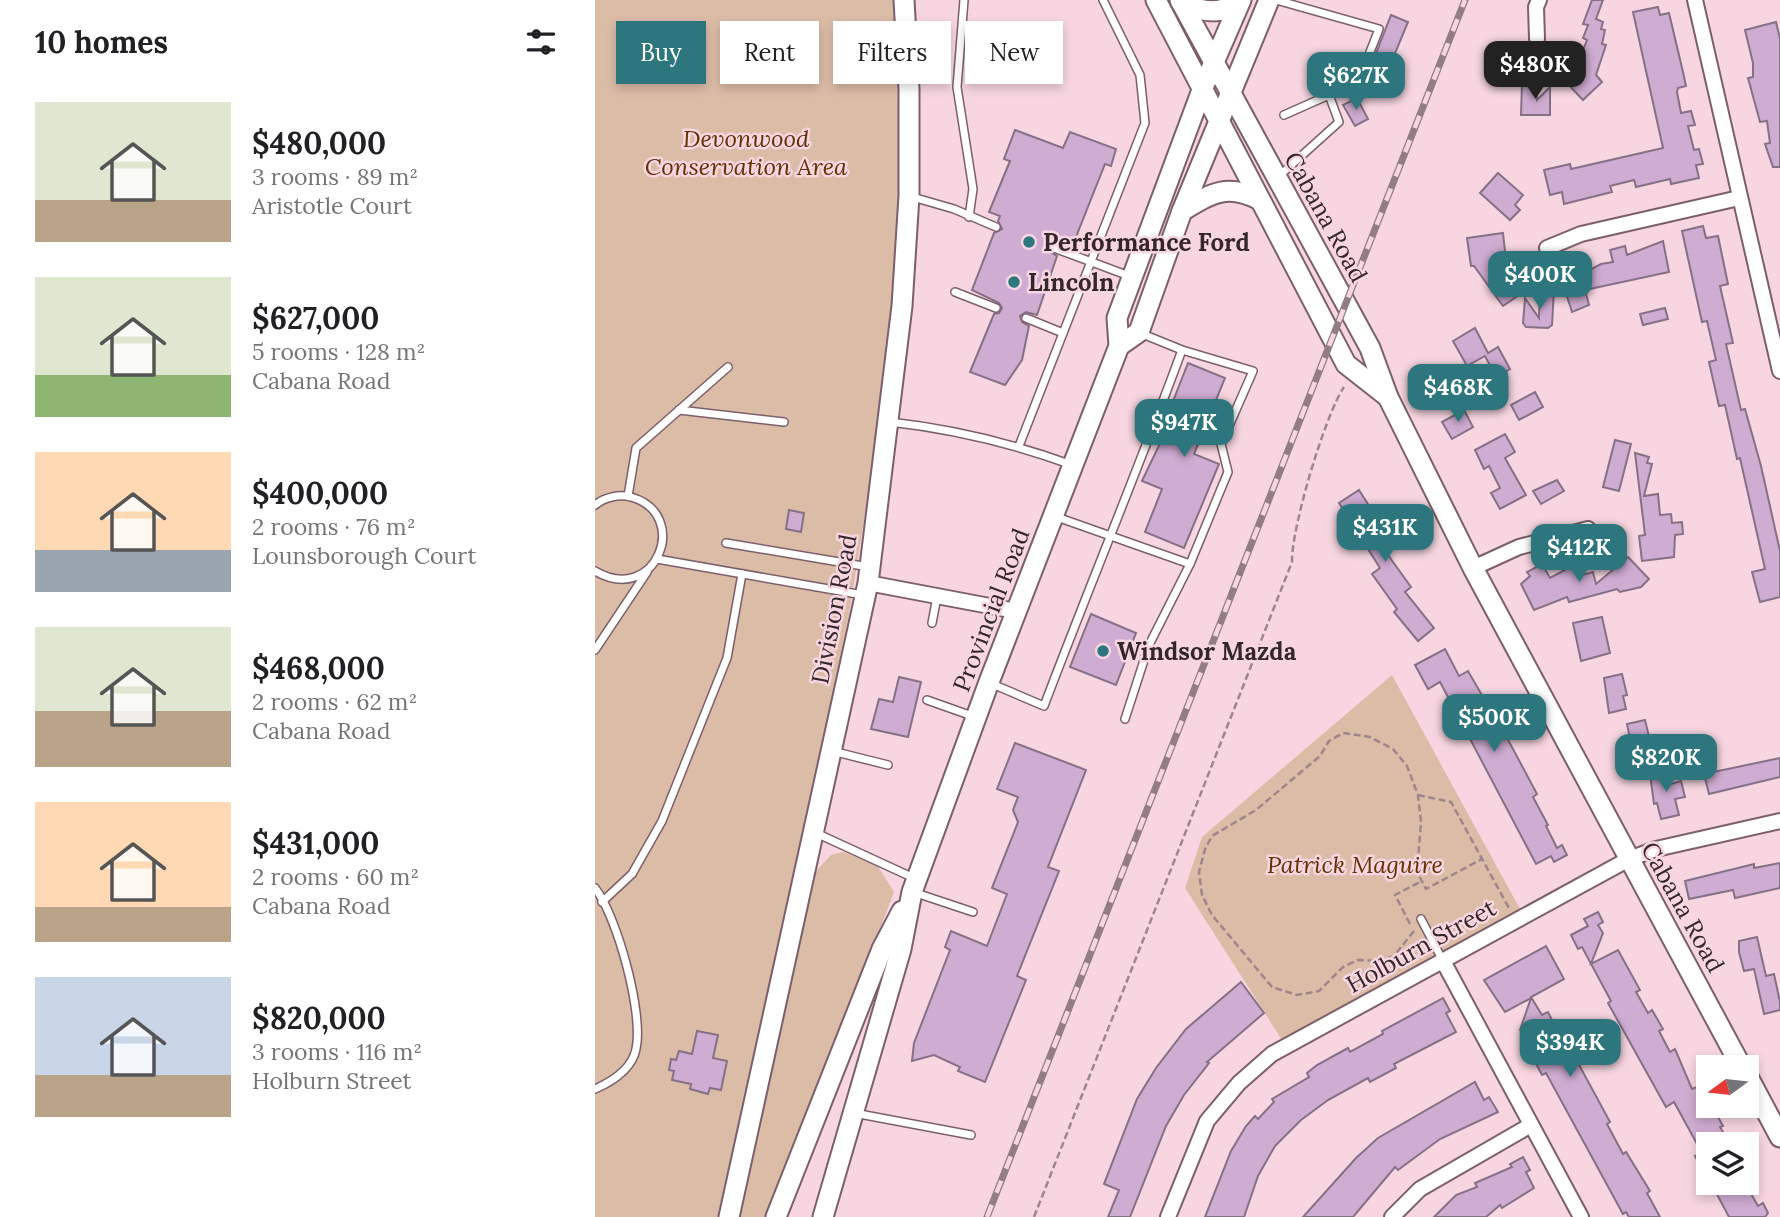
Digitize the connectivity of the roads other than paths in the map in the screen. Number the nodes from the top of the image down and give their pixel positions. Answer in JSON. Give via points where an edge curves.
{"nodes":[{"id":1,"x":904,"y":0,"type":"edge"},
{"id":2,"x":964,"y":0,"type":"edge"},
{"id":3,"x":1103,"y":0,"type":"edge"},
{"id":4,"x":1156,"y":0,"type":"edge"},
{"id":5,"x":1240,"y":0,"type":"edge"},
{"id":6,"x":1269,"y":0,"type":"edge"},
{"id":7,"x":1276,"y":0,"type":"edge"},
{"id":8,"x":1539,"y":0,"type":"edge"},
{"id":9,"x":1695,"y":0,"type":"edge"},
{"id":10,"x":1180,"y":1,"type":"edge"},
{"id":11,"x":1537,"y":40,"type":"dead end"},
{"id":12,"x":1213,"y":65,"type":"junction"},
{"id":13,"x":1202,"y":90,"type":"junction"},
{"id":14,"x":1230,"y":94,"type":"junction"},
{"id":15,"x":1329,"y":94,"type":"junction"},
{"id":16,"x":1284,"y":115,"type":"dead end"},
{"id":17,"x":1220,"y":124,"type":"junction"},
{"id":18,"x":1276,"y":179,"type":"junction"},
{"id":19,"x":909,"y":196,"type":"junction"},
{"id":20,"x":1739,"y":198,"type":"junction"},
{"id":21,"x":1260,"y":200,"type":"junction"},
{"id":22,"x":1182,"y":211,"type":"junction"},
{"id":23,"x":969,"y":217,"type":"junction"},
{"id":24,"x":996,"y":226,"type":"dead end"},
{"id":25,"x":1054,"y":248,"type":"dead end"},
{"id":26,"x":1547,"y":248,"type":"dead end"},
{"id":27,"x":1091,"y":262,"type":"junction"},
{"id":28,"x":1133,"y":277,"type":"junction"},
{"id":29,"x":955,"y":292,"type":"dead end"},
{"id":30,"x":996,"y":307,"type":"dead end"},
{"id":31,"x":1026,"y":318,"type":"dead end"},
{"id":32,"x":1775,"y":329,"type":"edge"},
{"id":33,"x":1139,"y":332,"type":"junction"},
{"id":34,"x":1063,"y":333,"type":"junction"},
{"id":35,"x":1119,"y":346,"type":"junction"},
{"id":36,"x":1182,"y":351,"type":"junction"},
{"id":37,"x":728,"y":367,"type":"dead end"},
{"id":38,"x":1780,"y":371,"type":"edge"},
{"id":39,"x":1388,"y":397,"type":"junction"},
{"id":40,"x":679,"y":410,"type":"junction"},
{"id":41,"x":889,"y":421,"type":"junction"},
{"id":42,"x":784,"y":422,"type":"dead end"},
{"id":43,"x":1019,"y":446,"type":"junction"},
{"id":44,"x":1073,"y":465,"type":"junction"},
{"id":45,"x":628,"y":496,"type":"junction"},
{"id":46,"x":595,"y":505,"type":"edge"},
{"id":47,"x":1053,"y":516,"type":"junction"},
{"id":48,"x":1588,"y":529,"type":"dead end"},
{"id":49,"x":1109,"y":536,"type":"junction"},
{"id":50,"x":726,"y":543,"type":"dead end"},
{"id":51,"x":657,"y":559,"type":"junction"},
{"id":52,"x":1190,"y":564,"type":"junction"},
{"id":53,"x":650,"y":568,"type":"junction"},
{"id":54,"x":1473,"y":568,"type":"junction"},
{"id":55,"x":595,"y":571,"type":"edge"},
{"id":56,"x":743,"y":574,"type":"junction"},
{"id":57,"x":867,"y":582,"type":"junction"},
{"id":58,"x":937,"y":596,"type":"junction"},
{"id":59,"x":1016,"y":611,"type":"junction"},
{"id":60,"x":932,"y":623,"type":"dead end"},
{"id":61,"x":595,"y":650,"type":"edge"},
{"id":62,"x":989,"y":682,"type":"junction"},
{"id":63,"x":927,"y":700,"type":"dead end"},
{"id":64,"x":976,"y":717,"type":"junction"},
{"id":65,"x":1125,"y":719,"type":"dead end"},
{"id":66,"x":831,"y":751,"type":"junction"},
{"id":67,"x":888,"y":765,"type":"dead end"},
{"id":68,"x":1780,"y":821,"type":"edge"},
{"id":69,"x":814,"y":832,"type":"junction"},
{"id":70,"x":1629,"y":859,"type":"junction"},
{"id":71,"x":914,"y":886,"type":"junction"},
{"id":72,"x":595,"y":888,"type":"edge"},
{"id":73,"x":602,"y":902,"type":"junction"},
{"id":74,"x":973,"y":912,"type":"dead end"},
{"id":75,"x":1421,"y":919,"type":"dead end"},
{"id":76,"x":1443,"y":961,"type":"junction"},
{"id":77,"x":1735,"y":1055,"type":"edge"},
{"id":78,"x":837,"y":1061,"type":"junction"},
{"id":79,"x":595,"y":1089,"type":"edge"},
{"id":80,"x":1759,"y":1098,"type":"edge"},
{"id":81,"x":853,"y":1112,"type":"junction"},
{"id":82,"x":1531,"y":1125,"type":"junction"},
{"id":83,"x":971,"y":1135,"type":"dead end"},
{"id":84,"x":1780,"y":1137,"type":"edge"},
{"id":85,"x":729,"y":1217,"type":"edge"},
{"id":86,"x":776,"y":1217,"type":"edge"},
{"id":87,"x":823,"y":1217,"type":"edge"},
{"id":88,"x":1168,"y":1217,"type":"edge"},
{"id":89,"x":1392,"y":1217,"type":"edge"},
{"id":90,"x":1581,"y":1217,"type":"edge"}],
"edges":[{"from":1,"to":19,"type":"main road","name":"Division Road"},
{"from":2,"to":23,"type":"lane","via":[[957,87],[974,190]]},
{"from":3,"to":27,"type":"lane","via":[[1140,75],[1145,123]]},
{"from":4,"to":13,"type":"main road","name":"Cabana Road"},
{"from":5,"to":10,"type":"main road","via":[[1231,7],[1201,12]]},
{"from":5,"to":12,"type":"main road","name":"Provincial Road"},
{"from":6,"to":14,"type":"main road"},
{"from":7,"to":15,"type":"lane","via":[[1379,29],[1359,80]]},
{"from":8,"to":11,"type":"street"},
{"from":9,"to":20,"type":"street"},
{"from":10,"to":12,"type":"main road","name":"Cabana Road"},
{"from":12,"to":13,"type":"main road","name":"Provincial Road"},
{"from":12,"to":14,"type":"main road","name":"Cabana Road"},
{"from":13,"to":17,"type":"main road","name":"Cabana Road"},
{"from":13,"to":28,"type":"main road","name":"Provincial Road"},
{"from":14,"to":17,"type":"main road"},
{"from":14,"to":18,"type":"main road","name":"Cabana Road"},
{"from":15,"to":16,"type":"lane"},
{"from":15,"to":18,"type":"lane","via":[[1339,122]]},
{"from":17,"to":21,"type":"main road","name":"Cabana Road"},
{"from":17,"to":22,"type":"main road"},
{"from":18,"to":39,"type":"main road","name":"Cabana Road","via":[[1370,348]]},
{"from":19,"to":23,"type":"lane"},
{"from":19,"to":41,"type":"main road","name":"Division Road"},
{"from":20,"to":26,"type":"street","via":[[1581,234]]},
{"from":20,"to":32,"type":"street"},
{"from":21,"to":22,"type":"main road","via":[[1243,191],[1213,192]]},
{"from":21,"to":39,"type":"main road","name":"Cabana Road","via":[[1346,364]]},
{"from":22,"to":33,"type":"main road"},
{"from":23,"to":24,"type":"lane"},
{"from":25,"to":27,"type":"lane"},
{"from":27,"to":28,"type":"lane"},
{"from":27,"to":34,"type":"lane"},
{"from":28,"to":35,"type":"main road","name":"Provincial Road","via":[[1118,318]]},
{"from":29,"to":30,"type":"lane"},
{"from":31,"to":34,"type":"lane"},
{"from":32,"to":38,"type":"street"},
{"from":33,"to":35,"type":"main road"},
{"from":33,"to":36,"type":"lane"},
{"from":34,"to":43,"type":"lane"},
{"from":35,"to":44,"type":"main road","name":"Provincial Road"},
{"from":36,"to":49,"type":"lane"},
{"from":36,"to":52,"type":"lane","via":[[1253,372],[1221,444],[1228,472]]},
{"from":37,"to":40,"type":"lane"},
{"from":39,"to":54,"type":"main road","name":"Cabana Road"},
{"from":40,"to":42,"type":"lane"},
{"from":40,"to":45,"type":"lane","via":[[636,448]]},
{"from":41,"to":43,"type":"lane","via":[[949,428]]},
{"from":41,"to":57,"type":"main road","name":"Division Road"},
{"from":43,"to":44,"type":"lane"},
{"from":44,"to":47,"type":"main road","name":"Provincial Road"},
{"from":45,"to":46,"type":"lane","via":[[614,496]]},
{"from":45,"to":51,"type":"lane","via":[[641,500],[660,521],[663,535]]},
{"from":47,"to":49,"type":"lane"},
{"from":47,"to":59,"type":"main road","name":"Provincial Road"},
{"from":48,"to":54,"type":"street","via":[[1519,547]]},
{"from":49,"to":52,"type":"lane"},
{"from":49,"to":62,"type":"lane","via":[[1044,706]]},
{"from":50,"to":57,"type":"lane"},
{"from":51,"to":53,"type":"lane"},
{"from":51,"to":56,"type":"lane"},
{"from":52,"to":65,"type":"lane","via":[[1149,645]]},
{"from":53,"to":55,"type":"lane","via":[[619,580]]},
{"from":53,"to":61,"type":"lane"},
{"from":54,"to":70,"type":"main road","name":"Cabana Road"},
{"from":56,"to":57,"type":"lane"},
{"from":56,"to":73,"type":"lane","via":[[727,658],[662,821],[632,874]]},
{"from":57,"to":58,"type":"street"},
{"from":57,"to":66,"type":"main road","name":"Division Road"},
{"from":58,"to":59,"type":"street"},
{"from":58,"to":60,"type":"lane"},
{"from":59,"to":62,"type":"main road","name":"Provincial Road"},
{"from":62,"to":64,"type":"main road","name":"Provincial Road"},
{"from":63,"to":64,"type":"lane"},
{"from":64,"to":71,"type":"main road","name":"Provincial Road"},
{"from":66,"to":67,"type":"lane"},
{"from":66,"to":69,"type":"main road","name":"Division Road"},
{"from":68,"to":70,"type":"street","name":"Holburn Street"},
{"from":69,"to":71,"type":"lane"},
{"from":69,"to":85,"type":"main road","name":"Division Road"},
{"from":70,"to":76,"type":"street","name":"Holburn Street"},
{"from":70,"to":77,"type":"main road","name":"Cabana Road"},
{"from":71,"to":74,"type":"lane"},
{"from":71,"to":78,"type":"main road","name":"Provincial Road","via":[[882,949]]},
{"from":71,"to":81,"type":"main road","name":"Provincial Road","via":[[901,949]]},
{"from":72,"to":73,"type":"lane"},
{"from":73,"to":79,"type":"lane","via":[[623,954],[638,1014],[636,1052],[617,1079]]},
{"from":75,"to":76,"type":"lane"},
{"from":76,"to":82,"type":"street"},
{"from":76,"to":88,"type":"street","name":"Holburn Street","via":[[1272,1054],[1239,1083],[1207,1121]]},
{"from":78,"to":81,"type":"main road","via":[[842,1095]]},
{"from":78,"to":86,"type":"main road","name":"Provincial Road"},
{"from":80,"to":84,"type":"main road"},
{"from":81,"to":83,"type":"lane"},
{"from":81,"to":87,"type":"main road","name":"Provincial Road"},
{"from":82,"to":89,"type":"street","via":[[1420,1189]]},
{"from":82,"to":90,"type":"street"}]}
